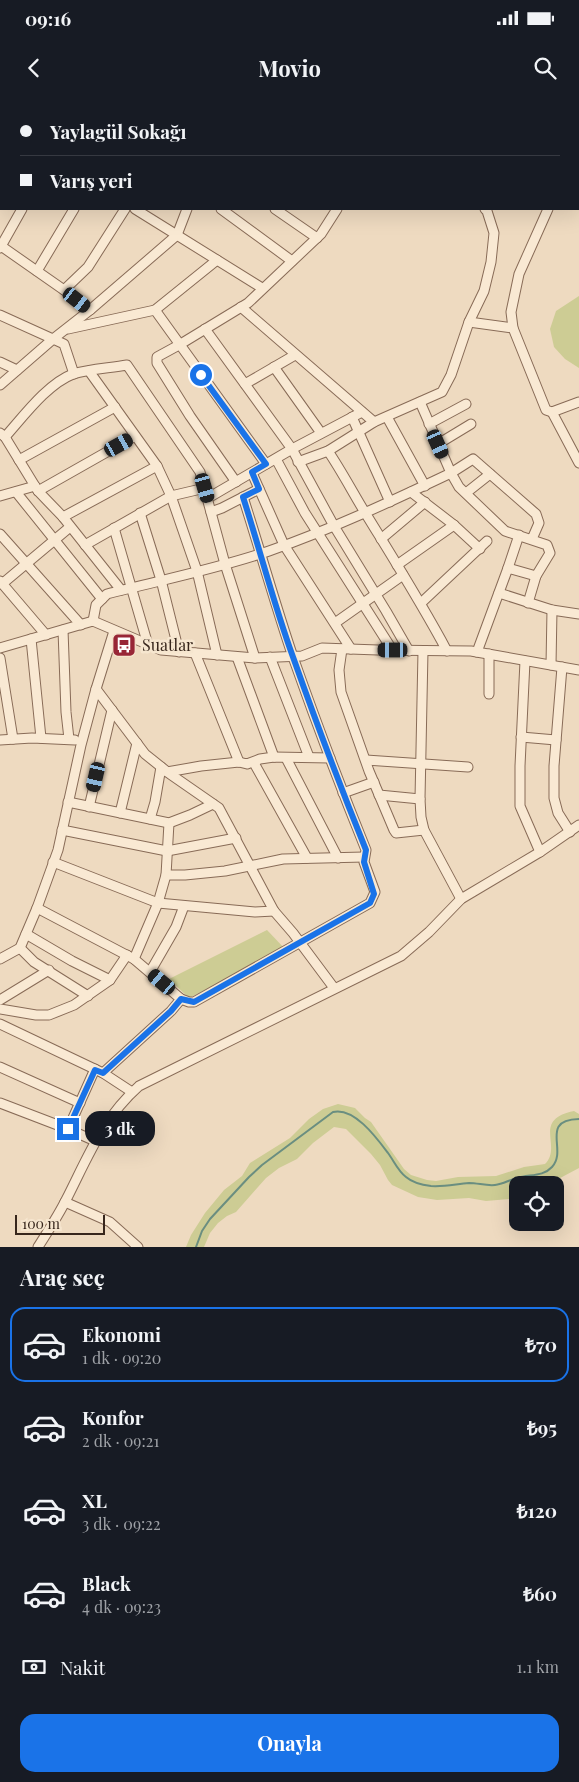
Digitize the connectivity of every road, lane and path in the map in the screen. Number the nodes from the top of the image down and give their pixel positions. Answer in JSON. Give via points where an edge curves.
{"nodes":[{"id":1,"x":21,"y":210,"type":"edge"},
{"id":2,"x":73,"y":210,"type":"edge"},
{"id":3,"x":124,"y":210,"type":"edge"},
{"id":4,"x":137,"y":210,"type":"edge"},
{"id":5,"x":187,"y":210,"type":"edge"},
{"id":6,"x":222,"y":210,"type":"edge"},
{"id":7,"x":275,"y":210,"type":"edge"},
{"id":8,"x":336,"y":210,"type":"edge"},
{"id":9,"x":486,"y":210,"type":"edge"},
{"id":10,"x":546,"y":210,"type":"edge"},
{"id":11,"x":177,"y":235,"type":"junction"},
{"id":12,"x":316,"y":238,"type":"junction"},
{"id":13,"x":0,"y":247,"type":"edge"},
{"id":14,"x":217,"y":260,"type":"junction"},
{"id":15,"x":292,"y":261,"type":"junction"},
{"id":16,"x":37,"y":271,"type":"junction"},
{"id":17,"x":262,"y":288,"type":"junction"},
{"id":18,"x":64,"y":290,"type":"junction"},
{"id":19,"x":241,"y":307,"type":"junction"},
{"id":20,"x":90,"y":310,"type":"junction"},
{"id":21,"x":155,"y":310,"type":"junction"},
{"id":22,"x":0,"y":315,"type":"edge"},
{"id":23,"x":469,"y":322,"type":"junction"},
{"id":24,"x":513,"y":328,"type":"junction"},
{"id":25,"x":66,"y":329,"type":"junction"},
{"id":26,"x":205,"y":329,"type":"junction"},
{"id":27,"x":53,"y":339,"type":"junction"},
{"id":28,"x":179,"y":345,"type":"junction"},
{"id":29,"x":295,"y":355,"type":"junction"},
{"id":30,"x":0,"y":362,"type":"edge"},
{"id":31,"x":274,"y":367,"type":"junction"},
{"id":32,"x":17,"y":370,"type":"junction"},
{"id":33,"x":89,"y":371,"type":"junction"},
{"id":34,"x":74,"y":374,"type":"junction"},
{"id":35,"x":245,"y":384,"type":"junction"},
{"id":36,"x":0,"y":385,"type":"edge"},
{"id":37,"x":420,"y":402,"type":"junction"},
{"id":38,"x":579,"y":402,"type":"edge"},
{"id":39,"x":466,"y":404,"type":"dead end"},
{"id":40,"x":115,"y":407,"type":"junction"},
{"id":41,"x":362,"y":412,"type":"junction"},
{"id":42,"x":552,"y":412,"type":"junction"},
{"id":43,"x":352,"y":416,"type":"junction"},
{"id":44,"x":387,"y":416,"type":"junction"},
{"id":45,"x":374,"y":422,"type":"junction"},
{"id":46,"x":429,"y":424,"type":"junction"},
{"id":47,"x":471,"y":424,"type":"dead end"},
{"id":48,"x":359,"y":432,"type":"junction"},
{"id":49,"x":321,"y":434,"type":"junction"},
{"id":50,"x":2,"y":435,"type":"edge"},
{"id":51,"x":135,"y":436,"type":"junction"},
{"id":52,"x":438,"y":444,"type":"junction"},
{"id":53,"x":292,"y":449,"type":"junction"},
{"id":54,"x":328,"y":450,"type":"junction"},
{"id":55,"x":276,"y":459,"type":"junction"},
{"id":56,"x":20,"y":460,"type":"junction"},
{"id":57,"x":298,"y":462,"type":"junction"},
{"id":58,"x":579,"y":462,"type":"edge"},
{"id":59,"x":266,"y":464,"type":"junction"},
{"id":60,"x":157,"y":466,"type":"junction"},
{"id":61,"x":252,"y":472,"type":"junction"},
{"id":62,"x":452,"y":473,"type":"junction"},
{"id":63,"x":490,"y":474,"type":"junction"},
{"id":64,"x":236,"y":482,"type":"junction"},
{"id":65,"x":425,"y":486,"type":"junction"},
{"id":66,"x":37,"y":488,"type":"junction"},
{"id":67,"x":205,"y":488,"type":"junction"},
{"id":68,"x":259,"y":489,"type":"junction"},
{"id":69,"x":16,"y":492,"type":"junction"},
{"id":70,"x":411,"y":492,"type":"junction"},
{"id":71,"x":466,"y":493,"type":"junction"},
{"id":72,"x":0,"y":496,"type":"edge"},
{"id":73,"x":171,"y":496,"type":"junction"},
{"id":74,"x":243,"y":497,"type":"junction"},
{"id":75,"x":208,"y":498,"type":"junction"},
{"id":76,"x":390,"y":502,"type":"junction"},
{"id":77,"x":425,"y":502,"type":"junction"},
{"id":78,"x":211,"y":512,"type":"junction"},
{"id":79,"x":365,"y":512,"type":"junction"},
{"id":80,"x":140,"y":513,"type":"junction"},
{"id":81,"x":63,"y":518,"type":"junction"},
{"id":82,"x":454,"y":525,"type":"junction"},
{"id":83,"x":334,"y":526,"type":"junction"},
{"id":84,"x":70,"y":527,"type":"junction"},
{"id":85,"x":114,"y":528,"type":"junction"},
{"id":86,"x":317,"y":532,"type":"junction"},
{"id":87,"x":0,"y":534,"type":"edge"},
{"id":88,"x":519,"y":535,"type":"junction"},
{"id":89,"x":381,"y":539,"type":"junction"},
{"id":90,"x":532,"y":539,"type":"junction"},
{"id":91,"x":55,"y":540,"type":"junction"},
{"id":92,"x":487,"y":542,"type":"dead end"},
{"id":93,"x":85,"y":545,"type":"junction"},
{"id":94,"x":284,"y":545,"type":"junction"},
{"id":95,"x":480,"y":549,"type":"junction"},
{"id":96,"x":259,"y":554,"type":"junction"},
{"id":97,"x":27,"y":564,"type":"junction"},
{"id":98,"x":225,"y":564,"type":"junction"},
{"id":99,"x":397,"y":565,"type":"junction"},
{"id":100,"x":508,"y":568,"type":"junction"},
{"id":101,"x":197,"y":571,"type":"junction"},
{"id":102,"x":403,"y":575,"type":"junction"},
{"id":103,"x":536,"y":576,"type":"junction"},
{"id":104,"x":161,"y":580,"type":"junction"},
{"id":105,"x":1,"y":583,"type":"edge"},
{"id":106,"x":132,"y":588,"type":"junction"},
{"id":107,"x":121,"y":590,"type":"junction"},
{"id":108,"x":499,"y":593,"type":"junction"},
{"id":109,"x":376,"y":594,"type":"junction"},
{"id":110,"x":102,"y":598,"type":"junction"},
{"id":111,"x":528,"y":602,"type":"junction"},
{"id":112,"x":363,"y":603,"type":"junction"},
{"id":113,"x":421,"y":603,"type":"junction"},
{"id":114,"x":552,"y":610,"type":"junction"},
{"id":115,"x":579,"y":614,"type":"edge"},
{"id":116,"x":93,"y":621,"type":"junction"},
{"id":117,"x":335,"y":623,"type":"junction"},
{"id":118,"x":81,"y":625,"type":"junction"},
{"id":119,"x":63,"y":630,"type":"junction"},
{"id":120,"x":114,"y":631,"type":"junction"},
{"id":121,"x":46,"y":635,"type":"junction"},
{"id":122,"x":31,"y":639,"type":"junction"},
{"id":123,"x":148,"y":645,"type":"junction"},
{"id":124,"x":0,"y":648,"type":"edge"},
{"id":125,"x":346,"y":649,"type":"junction"},
{"id":126,"x":393,"y":650,"type":"junction"},
{"id":127,"x":408,"y":651,"type":"junction"},
{"id":128,"x":423,"y":651,"type":"junction"},
{"id":129,"x":447,"y":651,"type":"junction"},
{"id":130,"x":179,"y":652,"type":"junction"},
{"id":131,"x":477,"y":652,"type":"junction"},
{"id":132,"x":195,"y":653,"type":"junction"},
{"id":133,"x":488,"y":654,"type":"junction"},
{"id":134,"x":217,"y":655,"type":"junction"},
{"id":135,"x":293,"y":656,"type":"junction"},
{"id":136,"x":237,"y":657,"type":"junction"},
{"id":137,"x":270,"y":657,"type":"junction"},
{"id":138,"x":0,"y":658,"type":"edge"},
{"id":139,"x":256,"y":658,"type":"junction"},
{"id":140,"x":525,"y":661,"type":"junction"},
{"id":141,"x":552,"y":665,"type":"junction"},
{"id":142,"x":562,"y":667,"type":"junction"},
{"id":143,"x":579,"y":670,"type":"edge"},
{"id":144,"x":96,"y":688,"type":"junction"},
{"id":145,"x":489,"y":694,"type":"dead end"},
{"id":146,"x":112,"y":710,"type":"junction"},
{"id":147,"x":521,"y":737,"type":"junction"},
{"id":148,"x":41,"y":738,"type":"junction"},
{"id":149,"x":13,"y":739,"type":"junction"},
{"id":150,"x":69,"y":739,"type":"junction"},
{"id":151,"x":0,"y":740,"type":"edge"},
{"id":152,"x":82,"y":740,"type":"junction"},
{"id":153,"x":556,"y":740,"type":"junction"},
{"id":154,"x":137,"y":743,"type":"junction"},
{"id":155,"x":274,"y":757,"type":"junction"},
{"id":156,"x":309,"y":757,"type":"junction"},
{"id":157,"x":286,"y":758,"type":"junction"},
{"id":158,"x":330,"y":758,"type":"junction"},
{"id":159,"x":366,"y":760,"type":"junction"},
{"id":160,"x":239,"y":762,"type":"junction"},
{"id":161,"x":254,"y":763,"type":"junction"},
{"id":162,"x":421,"y":764,"type":"junction"},
{"id":163,"x":468,"y":766,"type":"dead end"},
{"id":164,"x":164,"y":769,"type":"junction"},
{"id":165,"x":374,"y":782,"type":"junction"},
{"id":166,"x":343,"y":793,"type":"junction"},
{"id":167,"x":379,"y":795,"type":"junction"},
{"id":168,"x":420,"y":799,"type":"junction"},
{"id":169,"x":68,"y":802,"type":"junction"},
{"id":170,"x":213,"y":804,"type":"junction"},
{"id":171,"x":90,"y":807,"type":"junction"},
{"id":172,"x":120,"y":813,"type":"junction"},
{"id":173,"x":150,"y":819,"type":"junction"},
{"id":174,"x":169,"y":822,"type":"junction"},
{"id":175,"x":579,"y":825,"type":"edge"},
{"id":176,"x":62,"y":830,"type":"junction"},
{"id":177,"x":424,"y":830,"type":"junction"},
{"id":178,"x":570,"y":832,"type":"junction"},
{"id":179,"x":236,"y":838,"type":"junction"},
{"id":180,"x":167,"y":851,"type":"junction"},
{"id":181,"x":540,"y":852,"type":"junction"},
{"id":182,"x":364,"y":857,"type":"junction"},
{"id":183,"x":307,"y":858,"type":"junction"},
{"id":184,"x":338,"y":858,"type":"junction"},
{"id":185,"x":53,"y":862,"type":"junction"},
{"id":186,"x":250,"y":865,"type":"junction"},
{"id":187,"x":166,"y":875,"type":"junction"},
{"id":188,"x":461,"y":899,"type":"junction"},
{"id":189,"x":158,"y":903,"type":"junction"},
{"id":190,"x":184,"y":906,"type":"junction"},
{"id":191,"x":37,"y":908,"type":"junction"},
{"id":192,"x":274,"y":910,"type":"junction"},
{"id":193,"x":26,"y":934,"type":"junction"},
{"id":194,"x":301,"y":943,"type":"junction"},
{"id":195,"x":20,"y":948,"type":"junction"},
{"id":196,"x":131,"y":957,"type":"junction"},
{"id":197,"x":0,"y":959,"type":"edge"},
{"id":198,"x":49,"y":970,"type":"junction"},
{"id":199,"x":150,"y":972,"type":"junction"},
{"id":200,"x":110,"y":980,"type":"junction"},
{"id":201,"x":334,"y":988,"type":"junction"},
{"id":202,"x":88,"y":996,"type":"junction"},
{"id":203,"x":181,"y":999,"type":"junction"},
{"id":204,"x":0,"y":1000,"type":"edge"},
{"id":205,"x":0,"y":1009,"type":"edge"},
{"id":206,"x":0,"y":1024,"type":"edge"},
{"id":207,"x":0,"y":1067,"type":"edge"},
{"id":208,"x":99,"y":1071,"type":"junction"},
{"id":209,"x":132,"y":1092,"type":"junction"},
{"id":210,"x":0,"y":1103,"type":"edge"},
{"id":211,"x":80,"y":1103,"type":"junction"},
{"id":212,"x":68,"y":1129,"type":"junction"},
{"id":213,"x":95,"y":1141,"type":"junction"},
{"id":214,"x":65,"y":1202,"type":"junction"},
{"id":215,"x":38,"y":1247,"type":"edge"},
{"id":216,"x":138,"y":1247,"type":"edge"}],
"edges":[{"from":1,"to":13,"type":"street"},
{"from":2,"to":16,"type":"street"},
{"from":3,"to":18,"type":"street","via":[[88,268]]},
{"from":4,"to":11,"type":"street"},
{"from":5,"to":11,"type":"street"},
{"from":6,"to":15,"type":"street"},
{"from":7,"to":12,"type":"street"},
{"from":8,"to":12,"type":"street"},
{"from":9,"to":23,"type":"street","via":[[494,232],[491,262],[484,291]]},
{"from":10,"to":24,"type":"street","via":[[519,274],[511,312]]},
{"from":11,"to":14,"type":"street"},
{"from":11,"to":20,"type":"street"},
{"from":12,"to":15,"type":"street"},
{"from":13,"to":16,"type":"street"},
{"from":14,"to":17,"type":"street"},
{"from":14,"to":21,"type":"street"},
{"from":15,"to":17,"type":"street"},
{"from":16,"to":18,"type":"street"},
{"from":17,"to":19,"type":"street"},
{"from":18,"to":20,"type":"street"},
{"from":19,"to":26,"type":"street"},
{"from":19,"to":29,"type":"street"},
{"from":20,"to":25,"type":"street"},
{"from":21,"to":25,"type":"street"},
{"from":21,"to":28,"type":"street"},
{"from":22,"to":27,"type":"street"},
{"from":23,"to":24,"type":"street"},
{"from":23,"to":37,"type":"street","via":[[442,392]]},
{"from":24,"to":42,"type":"street","via":[[546,410]]},
{"from":25,"to":27,"type":"street"},
{"from":26,"to":28,"type":"street"},
{"from":26,"to":35,"type":"street"},
{"from":27,"to":32,"type":"street"},
{"from":27,"to":34,"type":"street","via":[[64,344]]},
{"from":28,"to":59,"type":"street"},
{"from":28,"to":64,"type":"street","via":[[157,356],[157,363]]},
{"from":29,"to":31,"type":"street"},
{"from":29,"to":41,"type":"street"},
{"from":30,"to":32,"type":"street"},
{"from":31,"to":35,"type":"street"},
{"from":31,"to":49,"type":"street"},
{"from":32,"to":36,"type":"street"},
{"from":33,"to":34,"type":"street"},
{"from":33,"to":40,"type":"street"},
{"from":33,"to":67,"type":"street","via":[[127,365],[200,472]]},
{"from":34,"to":50,"type":"street","via":[[41,397]]},
{"from":35,"to":53,"type":"street"},
{"from":37,"to":44,"type":"street"},
{"from":37,"to":46,"type":"street"},
{"from":38,"to":42,"type":"street"},
{"from":39,"to":46,"type":"street"},
{"from":40,"to":51,"type":"street"},
{"from":40,"to":56,"type":"street"},
{"from":41,"to":43,"type":"street"},
{"from":41,"to":45,"type":"street"},
{"from":42,"to":58,"type":"street"},
{"from":43,"to":48,"type":"street"},
{"from":43,"to":49,"type":"street"},
{"from":44,"to":45,"type":"street"},
{"from":44,"to":65,"type":"street"},
{"from":45,"to":48,"type":"street"},
{"from":46,"to":52,"type":"street"},
{"from":47,"to":52,"type":"street"},
{"from":48,"to":54,"type":"street"},
{"from":48,"to":76,"type":"street"},
{"from":49,"to":53,"type":"street"},
{"from":50,"to":56,"type":"street"},
{"from":51,"to":60,"type":"street"},
{"from":51,"to":66,"type":"street"},
{"from":52,"to":62,"type":"street"},
{"from":53,"to":55,"type":"street"},
{"from":53,"to":57,"type":"street"},
{"from":54,"to":57,"type":"street"},
{"from":54,"to":79,"type":"street"},
{"from":55,"to":59,"type":"street"},
{"from":55,"to":86,"type":"street"},
{"from":56,"to":66,"type":"street"},
{"from":57,"to":83,"type":"street"},
{"from":59,"to":61,"type":"street"},
{"from":60,"to":73,"type":"street"},
{"from":60,"to":81,"type":"street"},
{"from":61,"to":64,"type":"street"},
{"from":61,"to":68,"type":"street"},
{"from":62,"to":63,"type":"street","via":[[474,459]]},
{"from":62,"to":65,"type":"street"},
{"from":62,"to":71,"type":"street"},
{"from":63,"to":71,"type":"street"},
{"from":63,"to":90,"type":"street","via":[[536,514],[538,522]]},
{"from":64,"to":75,"type":"street"},
{"from":65,"to":70,"type":"street"},
{"from":66,"to":69,"type":"street"},
{"from":66,"to":81,"type":"street"},
{"from":67,"to":73,"type":"street"},
{"from":67,"to":75,"type":"street"},
{"from":68,"to":74,"type":"street"},
{"from":68,"to":94,"type":"street"},
{"from":69,"to":72,"type":"street"},
{"from":69,"to":91,"type":"street"},
{"from":70,"to":76,"type":"street"},
{"from":70,"to":77,"type":"street"},
{"from":71,"to":88,"type":"street","via":[[505,531]]},
{"from":73,"to":80,"type":"street"},
{"from":73,"to":101,"type":"street"},
{"from":74,"to":78,"type":"street"},
{"from":74,"to":96,"type":"street"},
{"from":75,"to":78,"type":"street"},
{"from":76,"to":79,"type":"street"},
{"from":77,"to":82,"type":"street"},
{"from":77,"to":89,"type":"street"},
{"from":78,"to":98,"type":"street"},
{"from":79,"to":83,"type":"street"},
{"from":79,"to":89,"type":"street"},
{"from":80,"to":85,"type":"street"},
{"from":80,"to":104,"type":"street"},
{"from":81,"to":84,"type":"street"},
{"from":82,"to":95,"type":"street"},
{"from":82,"to":99,"type":"street"},
{"from":83,"to":86,"type":"street"},
{"from":83,"to":109,"type":"street"},
{"from":84,"to":91,"type":"street"},
{"from":84,"to":93,"type":"street"},
{"from":85,"to":93,"type":"street"},
{"from":85,"to":106,"type":"street"},
{"from":86,"to":94,"type":"street"},
{"from":86,"to":112,"type":"street"},
{"from":87,"to":97,"type":"street"},
{"from":88,"to":90,"type":"street"},
{"from":88,"to":100,"type":"street"},
{"from":89,"to":99,"type":"street"},
{"from":90,"to":103,"type":"street","via":[[547,545],[550,552]]},
{"from":91,"to":97,"type":"street"},
{"from":91,"to":110,"type":"street"},
{"from":92,"to":95,"type":"street"},
{"from":93,"to":107,"type":"street"},
{"from":94,"to":96,"type":"street"},
{"from":94,"to":117,"type":"street"},
{"from":95,"to":113,"type":"street"},
{"from":96,"to":98,"type":"street"},
{"from":96,"to":135,"type":"street"},
{"from":97,"to":105,"type":"street"},
{"from":97,"to":118,"type":"street"},
{"from":98,"to":101,"type":"street"},
{"from":98,"to":139,"type":"street"},
{"from":99,"to":102,"type":"street"},
{"from":100,"to":103,"type":"street"},
{"from":100,"to":108,"type":"street"},
{"from":101,"to":104,"type":"street"},
{"from":101,"to":134,"type":"street"},
{"from":102,"to":109,"type":"street"},
{"from":102,"to":113,"type":"street"},
{"from":103,"to":111,"type":"street"},
{"from":104,"to":106,"type":"street"},
{"from":104,"to":130,"type":"street"},
{"from":105,"to":121,"type":"street"},
{"from":106,"to":107,"type":"street"},
{"from":106,"to":123,"type":"street"},
{"from":107,"to":110,"type":"street"},
{"from":108,"to":111,"type":"street"},
{"from":108,"to":131,"type":"street"},
{"from":109,"to":112,"type":"street"},
{"from":109,"to":127,"type":"street"},
{"from":110,"to":116,"type":"street","via":[[96,605]]},
{"from":111,"to":114,"type":"street"},
{"from":112,"to":117,"type":"street"},
{"from":112,"to":126,"type":"street"},
{"from":113,"to":129,"type":"street"},
{"from":114,"to":115,"type":"street"},
{"from":114,"to":141,"type":"street"},
{"from":116,"to":118,"type":"street"},
{"from":116,"to":120,"type":"street"},
{"from":117,"to":125,"type":"street"},
{"from":118,"to":119,"type":"street"},
{"from":119,"to":121,"type":"street"},
{"from":119,"to":150,"type":"street"},
{"from":120,"to":123,"type":"street"},
{"from":120,"to":144,"type":"street"},
{"from":121,"to":122,"type":"street"},
{"from":122,"to":124,"type":"street"},
{"from":122,"to":148,"type":"street"},
{"from":123,"to":130,"type":"street"},
{"from":125,"to":126,"type":"street"},
{"from":125,"to":135,"type":"street","via":[[322,648]]},
{"from":125,"to":159,"type":"street","via":[[340,670],[341,692]]},
{"from":126,"to":127,"type":"street"},
{"from":127,"to":128,"type":"street"},
{"from":128,"to":129,"type":"street"},
{"from":128,"to":162,"type":"street"},
{"from":129,"to":131,"type":"street"},
{"from":130,"to":132,"type":"street"},
{"from":131,"to":133,"type":"street"},
{"from":132,"to":134,"type":"street"},
{"from":132,"to":160,"type":"street"},
{"from":133,"to":140,"type":"street"},
{"from":133,"to":145,"type":"street"},
{"from":134,"to":136,"type":"street"},
{"from":135,"to":137,"type":"street"},
{"from":135,"to":158,"type":"street"},
{"from":136,"to":139,"type":"street"},
{"from":136,"to":155,"type":"street"},
{"from":137,"to":139,"type":"street"},
{"from":137,"to":156,"type":"street"},
{"from":138,"to":149,"type":"street"},
{"from":140,"to":141,"type":"street"},
{"from":140,"to":147,"type":"street"},
{"from":141,"to":142,"type":"street"},
{"from":142,"to":143,"type":"street"},
{"from":142,"to":153,"type":"street"},
{"from":144,"to":146,"type":"street"},
{"from":144,"to":152,"type":"street"},
{"from":146,"to":154,"type":"street"},
{"from":146,"to":171,"type":"street"},
{"from":147,"to":153,"type":"street"},
{"from":147,"to":181,"type":"street","via":[[520,806]]},
{"from":148,"to":149,"type":"street"},
{"from":148,"to":150,"type":"street"},
{"from":149,"to":151,"type":"street"},
{"from":150,"to":152,"type":"street"},
{"from":152,"to":169,"type":"street"},
{"from":153,"to":178,"type":"street","via":[[554,798],[558,813]]},
{"from":154,"to":164,"type":"street"},
{"from":154,"to":172,"type":"street"},
{"from":155,"to":157,"type":"street"},
{"from":155,"to":161,"type":"street"},
{"from":156,"to":157,"type":"street"},
{"from":156,"to":158,"type":"street"},
{"from":157,"to":184,"type":"street"},
{"from":158,"to":166,"type":"street"},
{"from":159,"to":162,"type":"street"},
{"from":159,"to":165,"type":"street"},
{"from":160,"to":161,"type":"street"},
{"from":160,"to":164,"type":"street"},
{"from":161,"to":183,"type":"street"},
{"from":162,"to":163,"type":"street"},
{"from":162,"to":168,"type":"street"},
{"from":164,"to":170,"type":"street"},
{"from":164,"to":173,"type":"street"},
{"from":165,"to":166,"type":"street"},
{"from":165,"to":167,"type":"street"},
{"from":166,"to":182,"type":"street","via":[[366,850]]},
{"from":167,"to":168,"type":"street"},
{"from":167,"to":177,"type":"street","via":[[396,833]]},
{"from":168,"to":177,"type":"street"},
{"from":169,"to":171,"type":"street"},
{"from":169,"to":176,"type":"street"},
{"from":170,"to":174,"type":"street"},
{"from":170,"to":179,"type":"street","via":[[219,808]]},
{"from":171,"to":172,"type":"street"},
{"from":172,"to":173,"type":"street"},
{"from":173,"to":174,"type":"street"},
{"from":174,"to":180,"type":"street"},
{"from":175,"to":178,"type":"street"},
{"from":176,"to":180,"type":"street"},
{"from":176,"to":185,"type":"street"},
{"from":177,"to":188,"type":"street"},
{"from":178,"to":181,"type":"street"},
{"from":179,"to":180,"type":"street"},
{"from":179,"to":186,"type":"street"},
{"from":180,"to":187,"type":"street"},
{"from":181,"to":188,"type":"street"},
{"from":182,"to":184,"type":"street"},
{"from":182,"to":194,"type":"street","via":[[375,892],[372,900]]},
{"from":183,"to":184,"type":"street"},
{"from":183,"to":186,"type":"street"},
{"from":185,"to":189,"type":"street"},
{"from":185,"to":191,"type":"street"},
{"from":186,"to":187,"type":"street","via":[[185,876]]},
{"from":186,"to":192,"type":"street"},
{"from":187,"to":189,"type":"street"},
{"from":188,"to":201,"type":"street","via":[[401,956]]},
{"from":189,"to":190,"type":"street"},
{"from":189,"to":196,"type":"street"},
{"from":190,"to":192,"type":"street","via":[[255,912]]},
{"from":190,"to":199,"type":"street","via":[[176,927]]},
{"from":191,"to":193,"type":"street"},
{"from":191,"to":196,"type":"street"},
{"from":192,"to":194,"type":"street"},
{"from":193,"to":195,"type":"street"},
{"from":193,"to":200,"type":"street"},
{"from":194,"to":201,"type":"street"},
{"from":194,"to":203,"type":"street","via":[[194,1002]]},
{"from":195,"to":197,"type":"street"},
{"from":195,"to":198,"type":"street","via":[[34,962]]},
{"from":196,"to":199,"type":"street"},
{"from":196,"to":200,"type":"street"},
{"from":198,"to":202,"type":"street"},
{"from":198,"to":204,"type":"street"},
{"from":199,"to":203,"type":"street"},
{"from":200,"to":202,"type":"street"},
{"from":201,"to":209,"type":"street","via":[[138,1086]]},
{"from":202,"to":205,"type":"street","via":[[49,1015]]},
{"from":203,"to":208,"type":"street"},
{"from":206,"to":208,"type":"street"},
{"from":207,"to":211,"type":"street"},
{"from":208,"to":209,"type":"street"},
{"from":208,"to":211,"type":"street"},
{"from":209,"to":213,"type":"street"},
{"from":210,"to":212,"type":"street"},
{"from":211,"to":212,"type":"street"},
{"from":212,"to":213,"type":"street"},
{"from":213,"to":214,"type":"street"},
{"from":214,"to":215,"type":"street"},
{"from":214,"to":216,"type":"street","via":[[110,1222]]}]}
